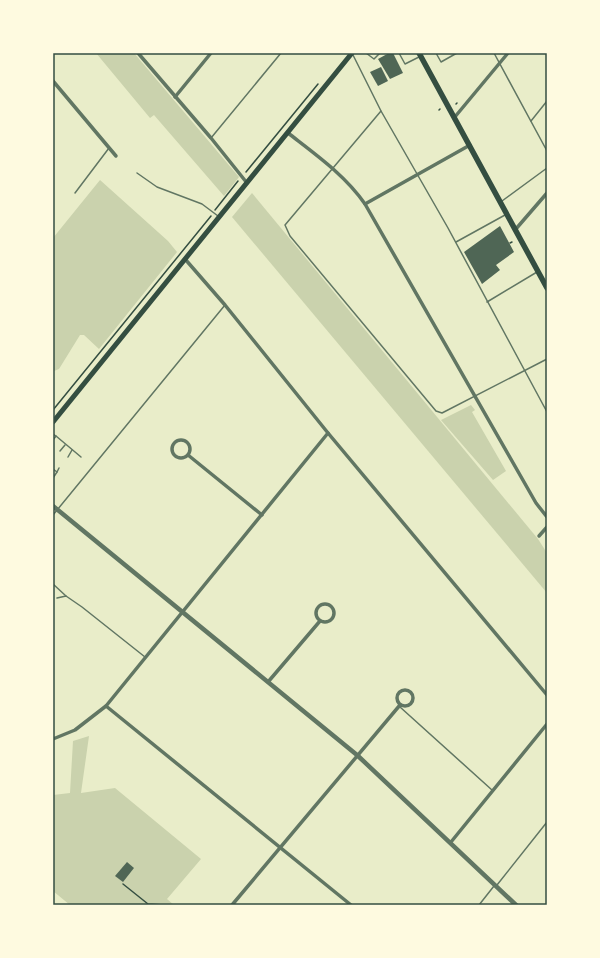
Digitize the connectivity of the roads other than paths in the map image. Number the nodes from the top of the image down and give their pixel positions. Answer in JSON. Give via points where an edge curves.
{"nodes":[{"id":1,"x":211,"y":53,"type":"edge"},
{"id":2,"x":281,"y":53,"type":"edge"},
{"id":3,"x":352,"y":53,"type":"edge"},
{"id":4,"x":366,"y":53,"type":"edge"},
{"id":5,"x":380,"y":53,"type":"edge"},
{"id":6,"x":399,"y":53,"type":"edge"},
{"id":7,"x":436,"y":53,"type":"edge"},
{"id":8,"x":457,"y":53,"type":"edge"},
{"id":9,"x":494,"y":53,"type":"edge"},
{"id":10,"x":508,"y":53,"type":"edge"},
{"id":11,"x":139,"y":54,"type":"edge"},
{"id":12,"x":420,"y":55,"type":"edge"},
{"id":13,"x":500,"y":63,"type":"junction"},
{"id":14,"x":53,"y":81,"type":"edge"},
{"id":15,"x":175,"y":97,"type":"junction"},
{"id":16,"x":547,"y":101,"type":"edge"},
{"id":17,"x":381,"y":111,"type":"junction"},
{"id":18,"x":454,"y":118,"type":"junction"},
{"id":19,"x":531,"y":121,"type":"junction"},
{"id":20,"x":288,"y":133,"type":"junction"},
{"id":21,"x":211,"y":138,"type":"junction"},
{"id":22,"x":470,"y":145,"type":"junction"},
{"id":23,"x":109,"y":148,"type":"junction"},
{"id":24,"x":547,"y":151,"type":"edge"},
{"id":25,"x":116,"y":156,"type":"dead end"},
{"id":26,"x":332,"y":168,"type":"junction"},
{"id":27,"x":547,"y":168,"type":"edge"},
{"id":28,"x":137,"y":172,"type":"dead end"},
{"id":29,"x":418,"y":174,"type":"junction"},
{"id":30,"x":247,"y":183,"type":"junction"},
{"id":31,"x":75,"y":193,"type":"dead end"},
{"id":32,"x":547,"y":193,"type":"edge"},
{"id":33,"x":500,"y":202,"type":"junction"},
{"id":34,"x":365,"y":204,"type":"junction"},
{"id":35,"x":507,"y":214,"type":"junction"},
{"id":36,"x":219,"y":217,"type":"junction"},
{"id":37,"x":516,"y":230,"type":"junction"},
{"id":38,"x":456,"y":242,"type":"junction"},
{"id":39,"x":185,"y":259,"type":"junction"},
{"id":40,"x":538,"y":272,"type":"junction"},
{"id":41,"x":547,"y":288,"type":"edge"},
{"id":42,"x":487,"y":302,"type":"junction"},
{"id":43,"x":225,"y":305,"type":"junction"},
{"id":44,"x":547,"y":359,"type":"edge"},
{"id":45,"x":524,"y":371,"type":"junction"},
{"id":46,"x":475,"y":396,"type":"junction"},
{"id":47,"x":547,"y":412,"type":"edge"},
{"id":48,"x":53,"y":422,"type":"edge"},
{"id":49,"x":328,"y":433,"type":"junction"},
{"id":50,"x":53,"y":434,"type":"edge"},
{"id":51,"x":56,"y":436,"type":"junction"},
{"id":52,"x":53,"y":440,"type":"edge"},
{"id":53,"x":66,"y":444,"type":"junction"},
{"id":54,"x":73,"y":450,"type":"junction"},
{"id":55,"x":60,"y":451,"type":"dead end"},
{"id":56,"x":188,"y":455,"type":"junction"},
{"id":57,"x":81,"y":456,"type":"dead end"},
{"id":58,"x":68,"y":457,"type":"dead end"},
{"id":59,"x":59,"y":468,"type":"dead end"},
{"id":60,"x":53,"y":469,"type":"edge"},
{"id":61,"x":56,"y":472,"type":"junction"},
{"id":62,"x":53,"y":478,"type":"edge"},
{"id":63,"x":55,"y":507,"type":"edge"},
{"id":64,"x":53,"y":514,"type":"edge"},
{"id":65,"x":262,"y":515,"type":"junction"},
{"id":66,"x":547,"y":517,"type":"edge"},
{"id":67,"x":547,"y":527,"type":"edge"},
{"id":68,"x":540,"y":536,"type":"dead end"},
{"id":69,"x":53,"y":584,"type":"edge"},
{"id":70,"x":66,"y":596,"type":"junction"},
{"id":71,"x":58,"y":598,"type":"dead end"},
{"id":72,"x":182,"y":612,"type":"junction"},
{"id":73,"x":320,"y":621,"type":"junction"},
{"id":74,"x":145,"y":657,"type":"junction"},
{"id":75,"x":268,"y":682,"type":"junction"},
{"id":76,"x":547,"y":695,"type":"edge"},
{"id":77,"x":399,"y":705,"type":"junction"},
{"id":78,"x":106,"y":706,"type":"junction"},
{"id":79,"x":547,"y":724,"type":"edge"},
{"id":80,"x":53,"y":739,"type":"edge"},
{"id":81,"x":357,"y":755,"type":"junction"},
{"id":82,"x":492,"y":790,"type":"junction"},
{"id":83,"x":547,"y":822,"type":"edge"},
{"id":84,"x":450,"y":842,"type":"junction"},
{"id":85,"x":280,"y":846,"type":"junction"},
{"id":86,"x":496,"y":885,"type":"junction"},
{"id":87,"x":232,"y":905,"type":"edge"},
{"id":88,"x":351,"y":905,"type":"edge"},
{"id":89,"x":479,"y":905,"type":"edge"},
{"id":90,"x":516,"y":905,"type":"edge"}],
"edges":[{"from":1,"to":15,"type":"street"},
{"from":2,"to":21,"type":"lane"},
{"from":3,"to":17,"type":"lane"},
{"from":3,"to":20,"type":"main road"},
{"from":4,"to":5,"type":"lane","via":[[374,59]]},
{"from":6,"to":12,"type":"lane","via":[[405,64]]},
{"from":7,"to":8,"type":"lane","via":[[441,62]]},
{"from":9,"to":13,"type":"lane"},
{"from":10,"to":13,"type":"street"},
{"from":11,"to":15,"type":"street"},
{"from":12,"to":18,"type":"main road"},
{"from":13,"to":18,"type":"street"},
{"from":13,"to":19,"type":"lane"},
{"from":14,"to":23,"type":"street"},
{"from":15,"to":21,"type":"street"},
{"from":16,"to":19,"type":"lane"},
{"from":17,"to":26,"type":"lane"},
{"from":17,"to":29,"type":"lane"},
{"from":18,"to":22,"type":"main road"},
{"from":19,"to":24,"type":"lane"},
{"from":20,"to":26,"type":"street"},
{"from":20,"to":30,"type":"main road"},
{"from":21,"to":30,"type":"street"},
{"from":22,"to":29,"type":"street"},
{"from":22,"to":33,"type":"main road"},
{"from":23,"to":25,"type":"street"},
{"from":23,"to":31,"type":"lane"},
{"from":26,"to":34,"type":"street"},
{"from":26,"to":46,"type":"lane","via":[[285,225],[290,236],[436,411],[442,413]]},
{"from":27,"to":33,"type":"lane"},
{"from":28,"to":36,"type":"lane","via":[[157,187],[202,204]]},
{"from":29,"to":34,"type":"street"},
{"from":29,"to":38,"type":"lane"},
{"from":30,"to":36,"type":"main road"},
{"from":32,"to":37,"type":"street"},
{"from":33,"to":35,"type":"main road"},
{"from":34,"to":46,"type":"street"},
{"from":35,"to":37,"type":"main road"},
{"from":35,"to":38,"type":"lane"},
{"from":36,"to":39,"type":"main road"},
{"from":37,"to":40,"type":"main road"},
{"from":38,"to":42,"type":"lane"},
{"from":39,"to":43,"type":"street"},
{"from":39,"to":48,"type":"main road"},
{"from":40,"to":41,"type":"main road"},
{"from":40,"to":42,"type":"lane"},
{"from":42,"to":45,"type":"lane"},
{"from":43,"to":49,"type":"street"},
{"from":43,"to":63,"type":"lane"},
{"from":44,"to":45,"type":"lane"},
{"from":45,"to":46,"type":"lane"},
{"from":45,"to":47,"type":"lane"},
{"from":46,"to":66,"type":"street","via":[[536,503]]},
{"from":49,"to":65,"type":"street"},
{"from":49,"to":76,"type":"street"},
{"from":50,"to":51,"type":"lane"},
{"from":51,"to":52,"type":"lane"},
{"from":51,"to":53,"type":"lane"},
{"from":53,"to":54,"type":"lane"},
{"from":53,"to":55,"type":"lane"},
{"from":54,"to":57,"type":"lane"},
{"from":54,"to":58,"type":"lane"},
{"from":56,"to":56,"type":"street","via":[[180,458],[174,455],[174,444],[182,440],[187,442],[191,449]]},
{"from":56,"to":65,"type":"street"},
{"from":59,"to":61,"type":"lane"},
{"from":60,"to":61,"type":"lane"},
{"from":61,"to":62,"type":"lane"},
{"from":63,"to":64,"type":"lane"},
{"from":63,"to":72,"type":"street"},
{"from":65,"to":72,"type":"street"},
{"from":67,"to":68,"type":"street"},
{"from":69,"to":70,"type":"lane"},
{"from":70,"to":71,"type":"lane"},
{"from":70,"to":74,"type":"lane"},
{"from":72,"to":74,"type":"street"},
{"from":72,"to":75,"type":"street"},
{"from":73,"to":73,"type":"street","via":[[316,616],[316,610],[323,604],[329,605],[334,612],[333,618],[329,622]]},
{"from":73,"to":75,"type":"street"},
{"from":74,"to":78,"type":"street"},
{"from":75,"to":81,"type":"street"},
{"from":77,"to":77,"type":"street","via":[[407,706],[412,703],[413,696],[410,691],[400,692],[397,697]]},
{"from":77,"to":81,"type":"street"},
{"from":77,"to":82,"type":"lane"},
{"from":78,"to":80,"type":"street","via":[[75,730]]},
{"from":78,"to":85,"type":"street"},
{"from":79,"to":82,"type":"street"},
{"from":81,"to":84,"type":"street"},
{"from":81,"to":85,"type":"street"},
{"from":82,"to":84,"type":"street"},
{"from":83,"to":86,"type":"lane"},
{"from":84,"to":86,"type":"street"},
{"from":85,"to":87,"type":"street"},
{"from":85,"to":88,"type":"street"},
{"from":86,"to":89,"type":"lane"},
{"from":86,"to":90,"type":"street"}]}
